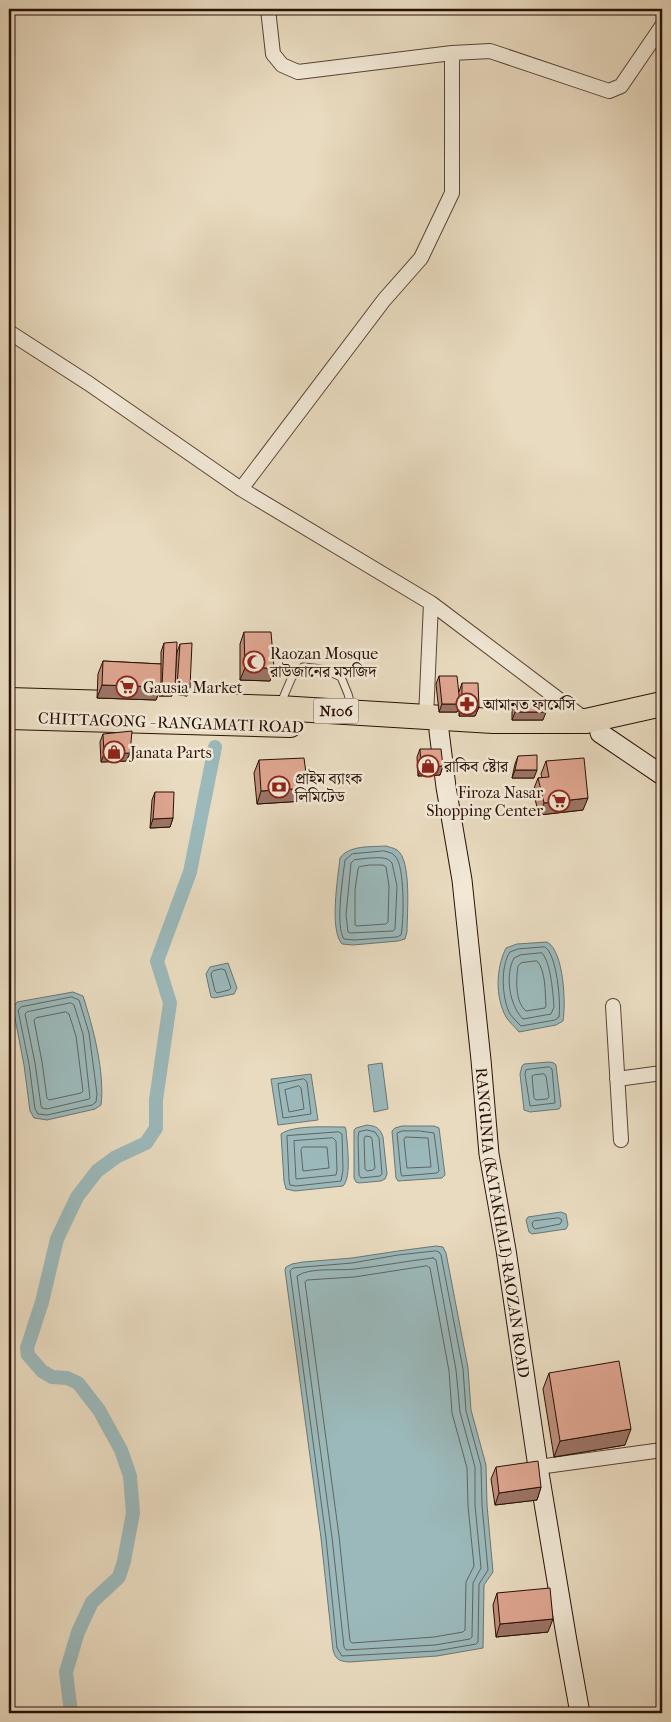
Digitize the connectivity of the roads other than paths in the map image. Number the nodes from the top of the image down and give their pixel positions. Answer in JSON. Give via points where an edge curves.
{"nodes":[{"id":1,"x":268,"y":9,"type":"edge"},
{"id":2,"x":662,"y":26,"type":"edge"},
{"id":3,"x":452,"y":52,"type":"junction"},
{"id":4,"x":9,"y":332,"type":"edge"},
{"id":5,"x":241,"y":489,"type":"junction"},
{"id":6,"x":431,"y":604,"type":"junction"},
{"id":7,"x":9,"y":700,"type":"edge"},
{"id":8,"x":662,"y":704,"type":"edge"},
{"id":9,"x":279,"y":708,"type":"junction"},
{"id":10,"x":352,"y":712,"type":"junction"},
{"id":11,"x":9,"y":717,"type":"edge"},
{"id":12,"x":662,"y":720,"type":"edge"},
{"id":13,"x":433,"y":724,"type":"junction"},
{"id":14,"x":593,"y":727,"type":"junction"},
{"id":15,"x":662,"y":775,"type":"edge"},
{"id":16,"x":613,"y":1006,"type":"dead end"},
{"id":17,"x":662,"y":1073,"type":"edge"},
{"id":18,"x":617,"y":1079,"type":"junction"},
{"id":19,"x":621,"y":1140,"type":"dead end"},
{"id":20,"x":662,"y":1450,"type":"edge"},
{"id":21,"x":538,"y":1467,"type":"junction"},
{"id":22,"x":580,"y":1713,"type":"edge"}],
"edges":[{"from":1,"to":3,"type":"street","via":[[273,54],[282,65],[298,72]]},
{"from":2,"to":3,"type":"street","via":[[621,86],[609,91],[490,52]]},
{"from":3,"to":5,"type":"street","via":[[452,193],[421,258],[384,300]]},
{"from":4,"to":5,"type":"street","via":[[88,382]]},
{"from":5,"to":6,"type":"street"},
{"from":6,"to":13,"type":"street"},
{"from":6,"to":14,"type":"street"},
{"from":7,"to":9,"type":"highway","name":"CHITTAGONG - RANGAMATI ROAD","number":"N106"},
{"from":8,"to":14,"type":"highway","name":"CHITTAGONG - RANGAMATI ROAD","number":"N106"},
{"from":9,"to":10,"type":"highway","name":"CHITTAGONG - RANGAMATI ROAD","number":"N106"},
{"from":9,"to":10,"type":"lane","via":[[292,677],[303,667],[323,669],[341,677]]},
{"from":10,"to":13,"type":"highway","name":"CHITTAGONG - RANGAMATI ROAD","number":"N106"},
{"from":11,"to":13,"type":"highway","name":"CHITTAGONG - RANGAMATI ROAD","number":"N106","via":[[276,725]]},
{"from":12,"to":14,"type":"highway","name":"CHITTAGONG - RANGAMATI ROAD","number":"N106"},
{"from":13,"to":14,"type":"highway","name":"CHITTAGONG - RANGAMATI ROAD","number":"N106","via":[[493,721]]},
{"from":13,"to":21,"type":"main road","name":"RANGUNIA (KATAKHALI)-RAOZAN ROAD","via":[[462,880],[489,1154]]},
{"from":14,"to":15,"type":"main road"},
{"from":16,"to":18,"type":"street"},
{"from":17,"to":18,"type":"street"},
{"from":18,"to":19,"type":"street"},
{"from":20,"to":21,"type":"street"},
{"from":21,"to":22,"type":"main road","name":"RANGUNIA (KATAKHALI)-RAOZAN ROAD"}]}
